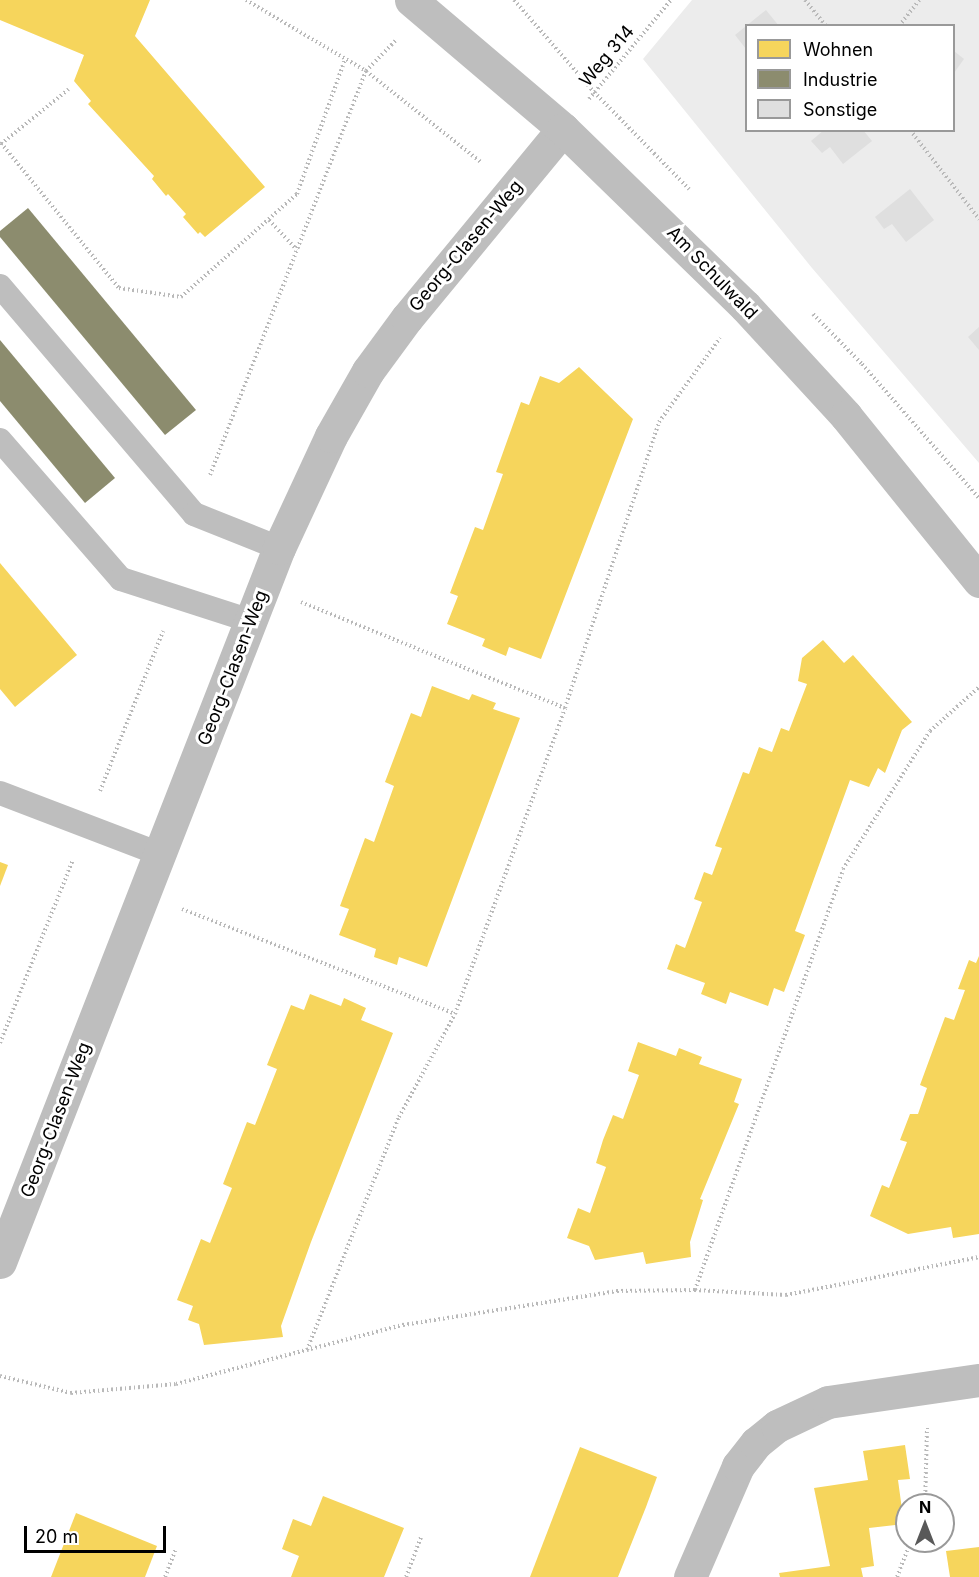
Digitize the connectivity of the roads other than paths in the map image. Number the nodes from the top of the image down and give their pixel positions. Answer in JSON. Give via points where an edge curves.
{"nodes":[{"id":1,"x":411,"y":0,"type":"edge"},
{"id":2,"x":563,"y":129,"type":"junction"},
{"id":3,"x":0,"y":286,"type":"edge"},
{"id":4,"x":0,"y":440,"type":"edge"},
{"id":5,"x":279,"y":548,"type":"junction"},
{"id":6,"x":979,"y":581,"type":"edge"},
{"id":7,"x":251,"y":621,"type":"junction"},
{"id":8,"x":0,"y":793,"type":"edge"},
{"id":9,"x":160,"y":854,"type":"junction"},
{"id":10,"x":0,"y":1262,"type":"edge"},
{"id":11,"x":979,"y":1380,"type":"edge"},
{"id":12,"x":690,"y":1577,"type":"edge"}],
"edges":[{"from":1,"to":2,"type":"street","name":"Am Schulwald"},
{"from":2,"to":5,"type":"street","name":"Georg-Clasen-Weg","via":[[406,318],[368,371],[331,436]]},
{"from":2,"to":6,"type":"street","name":"Am Schulwald","via":[[745,306],[846,416]]},
{"from":3,"to":5,"type":"lane","via":[[194,514]]},
{"from":4,"to":7,"type":"lane","via":[[121,579]]},
{"from":5,"to":7,"type":"street","name":"Georg-Clasen-Weg"},
{"from":7,"to":9,"type":"street","name":"Georg-Clasen-Weg"},
{"from":8,"to":9,"type":"lane"},
{"from":9,"to":10,"type":"street","name":"Georg-Clasen-Weg"},
{"from":11,"to":12,"type":"street","via":[[828,1402],[777,1426],[756,1443],[738,1466]]}]}
